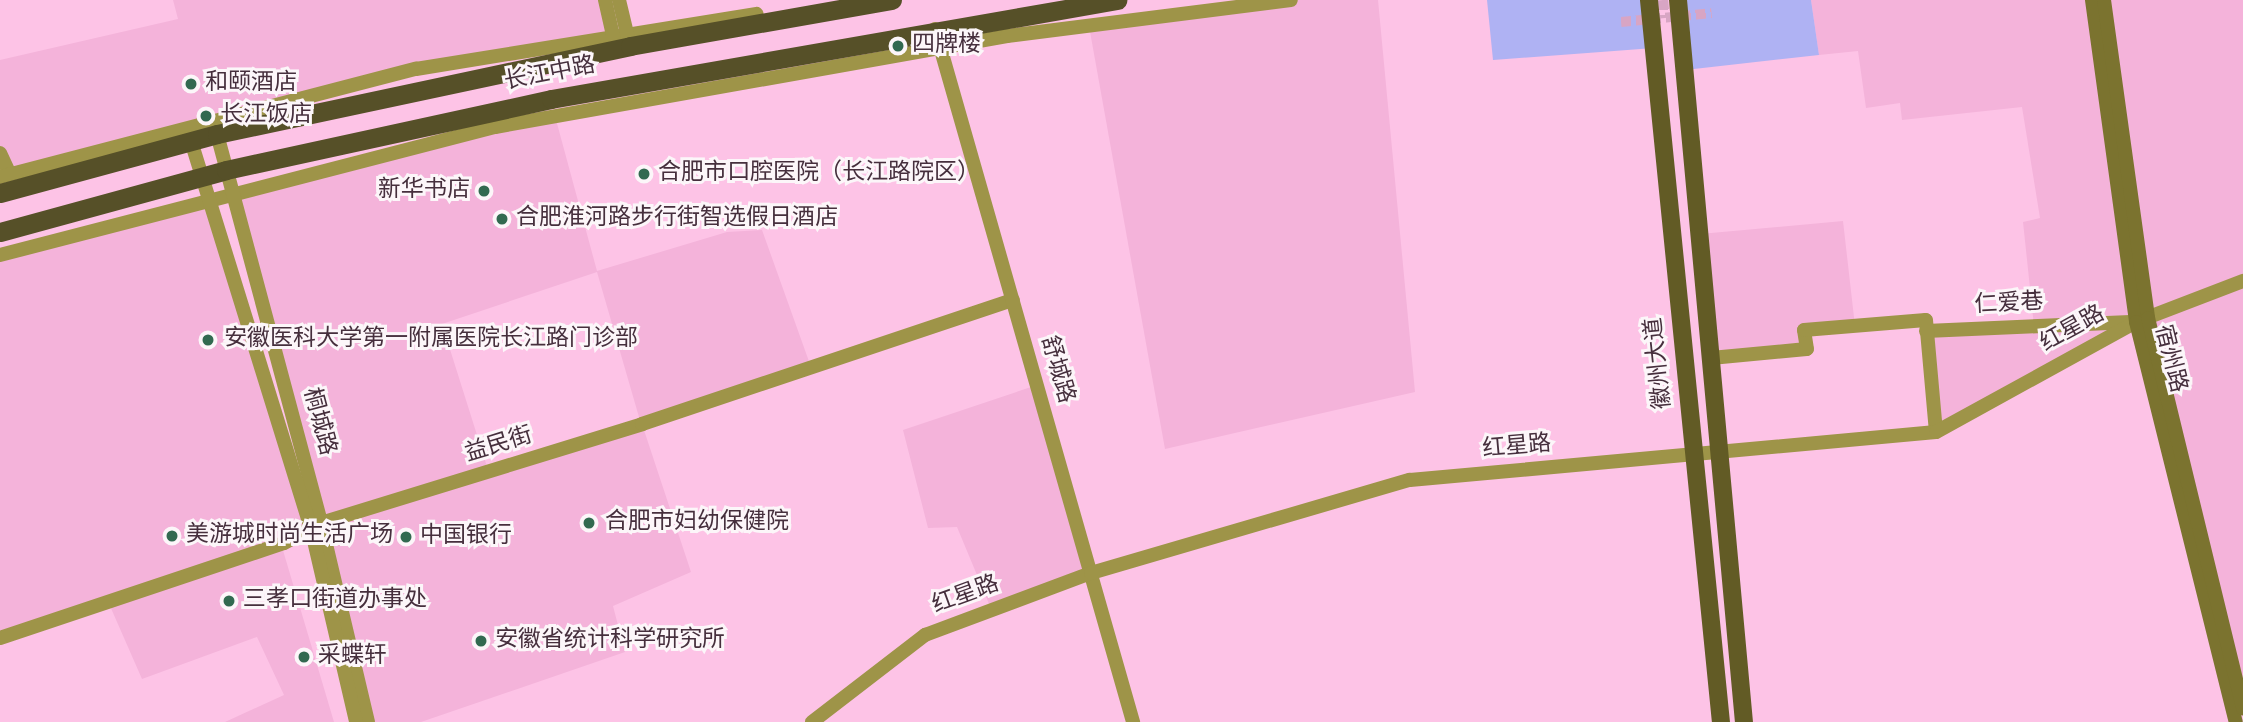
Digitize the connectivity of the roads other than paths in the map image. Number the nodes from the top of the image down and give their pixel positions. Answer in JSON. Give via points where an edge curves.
{"nodes":[{"id":1,"x":605,"y":0,"type":"edge"},
{"id":2,"x":619,"y":0,"type":"edge"},
{"id":3,"x":841,"y":0,"type":"edge"},
{"id":4,"x":892,"y":0,"type":"edge"},
{"id":5,"x":1117,"y":0,"type":"edge"},
{"id":6,"x":1291,"y":0,"type":"edge"},
{"id":7,"x":1649,"y":0,"type":"edge"},
{"id":8,"x":1678,"y":0,"type":"tunnel mouth"},
{"id":9,"x":2092,"y":0,"type":"edge"},
{"id":10,"x":2104,"y":0,"type":"edge"},
{"id":11,"x":938,"y":39,"type":"junction"},
{"id":12,"x":621,"y":41,"type":"junction"},
{"id":13,"x":218,"y":134,"type":"junction"},
{"id":14,"x":191,"y":141,"type":"junction"},
{"id":15,"x":0,"y":153,"type":"edge"},
{"id":16,"x":226,"y":170,"type":"junction"},
{"id":17,"x":5,"y":176,"type":"edge"},
{"id":18,"x":203,"y":177,"type":"junction"},
{"id":19,"x":0,"y":193,"type":"edge"},
{"id":20,"x":234,"y":194,"type":"junction"},
{"id":21,"x":211,"y":200,"type":"junction"},
{"id":22,"x":0,"y":232,"type":"edge"},
{"id":23,"x":0,"y":255,"type":"edge"},
{"id":24,"x":2243,"y":281,"type":"edge"},
{"id":25,"x":1013,"y":300,"type":"junction"},
{"id":26,"x":2142,"y":320,"type":"junction"},
{"id":27,"x":1926,"y":331,"type":"junction"},
{"id":28,"x":1711,"y":358,"type":"junction"},
{"id":29,"x":1936,"y":432,"type":"junction"},
{"id":30,"x":1719,"y":452,"type":"junction"},
{"id":31,"x":1694,"y":454,"type":"junction"},
{"id":32,"x":316,"y":525,"type":"junction"},
{"id":33,"x":1091,"y":573,"type":"junction"},
{"id":34,"x":0,"y":638,"type":"edge"},
{"id":35,"x":2243,"y":709,"type":"edge"},
{"id":36,"x":356,"y":722,"type":"edge"},
{"id":37,"x":368,"y":722,"type":"edge"},
{"id":38,"x":812,"y":722,"type":"edge"},
{"id":39,"x":1133,"y":722,"type":"edge"},
{"id":40,"x":1721,"y":722,"type":"edge"},
{"id":41,"x":1744,"y":722,"type":"edge"},
{"id":42,"x":2236,"y":722,"type":"edge"}],
"edges":[{"from":1,"to":12,"type":"street"},
{"from":2,"to":12,"type":"street"},
{"from":3,"to":12,"type":"street"},
{"from":4,"to":12,"type":"highway","name":"长江中路"},
{"from":5,"to":11,"type":"highway","name":"长江中路"},
{"from":6,"to":11,"type":"street"},
{"from":7,"to":31,"type":"main road","name":"徽州大道"},
{"from":8,"to":28,"type":"main road"},
{"from":9,"to":26,"type":"main road","name":"宿州路"},
{"from":10,"to":26,"type":"main road","name":"宿州路"},
{"from":11,"to":16,"type":"highway","name":"长江中路","via":[[551,99]]},
{"from":11,"to":20,"type":"street","via":[[495,127]]},
{"from":11,"to":25,"type":"street","name":"舒城路"},
{"from":12,"to":13,"type":"highway","name":"长江中路"},
{"from":12,"to":17,"type":"street","via":[[416,69]]},
{"from":13,"to":14,"type":"highway","name":"长江中路"},
{"from":13,"to":16,"type":"street","name":"桐城路"},
{"from":14,"to":18,"type":"street","name":"桐城路"},
{"from":14,"to":19,"type":"highway","name":"长江中路"},
{"from":15,"to":17,"type":"street"},
{"from":16,"to":18,"type":"highway","name":"长江中路"},
{"from":16,"to":20,"type":"street","name":"桐城路"},
{"from":18,"to":21,"type":"street","name":"桐城路"},
{"from":18,"to":22,"type":"highway","name":"长江中路"},
{"from":20,"to":21,"type":"street"},
{"from":20,"to":32,"type":"street","name":"桐城路"},
{"from":21,"to":23,"type":"street"},
{"from":21,"to":32,"type":"street","name":"桐城路"},
{"from":24,"to":26,"type":"street","name":"红星路"},
{"from":25,"to":32,"type":"street","name":"益民街","via":[[591,440]]},
{"from":25,"to":33,"type":"street","name":"舒城路"},
{"from":26,"to":27,"type":"street","name":"仁爱巷"},
{"from":26,"to":29,"type":"street","name":"红星路"},
{"from":26,"to":35,"type":"main road","name":"宿州路"},
{"from":26,"to":42,"type":"main road","name":"宿州路"},
{"from":27,"to":28,"type":"street","via":[[1926,320],[1804,330],[1807,349]]},
{"from":27,"to":29,"type":"street"},
{"from":28,"to":30,"type":"main road"},
{"from":29,"to":30,"type":"street","name":"红星路"},
{"from":30,"to":31,"type":"street","name":"红星路"},
{"from":30,"to":41,"type":"main road"},
{"from":31,"to":33,"type":"street","name":"红星路","via":[[1410,480]]},
{"from":31,"to":40,"type":"main road","name":"徽州大道"},
{"from":32,"to":34,"type":"street","name":"益民街","via":[[284,543]]},
{"from":32,"to":36,"type":"street","name":"桐城路"},
{"from":32,"to":37,"type":"street","name":"桐城路"},
{"from":33,"to":38,"type":"street","name":"红星路","via":[[925,635]]},
{"from":33,"to":39,"type":"street","name":"舒城路"}]}
